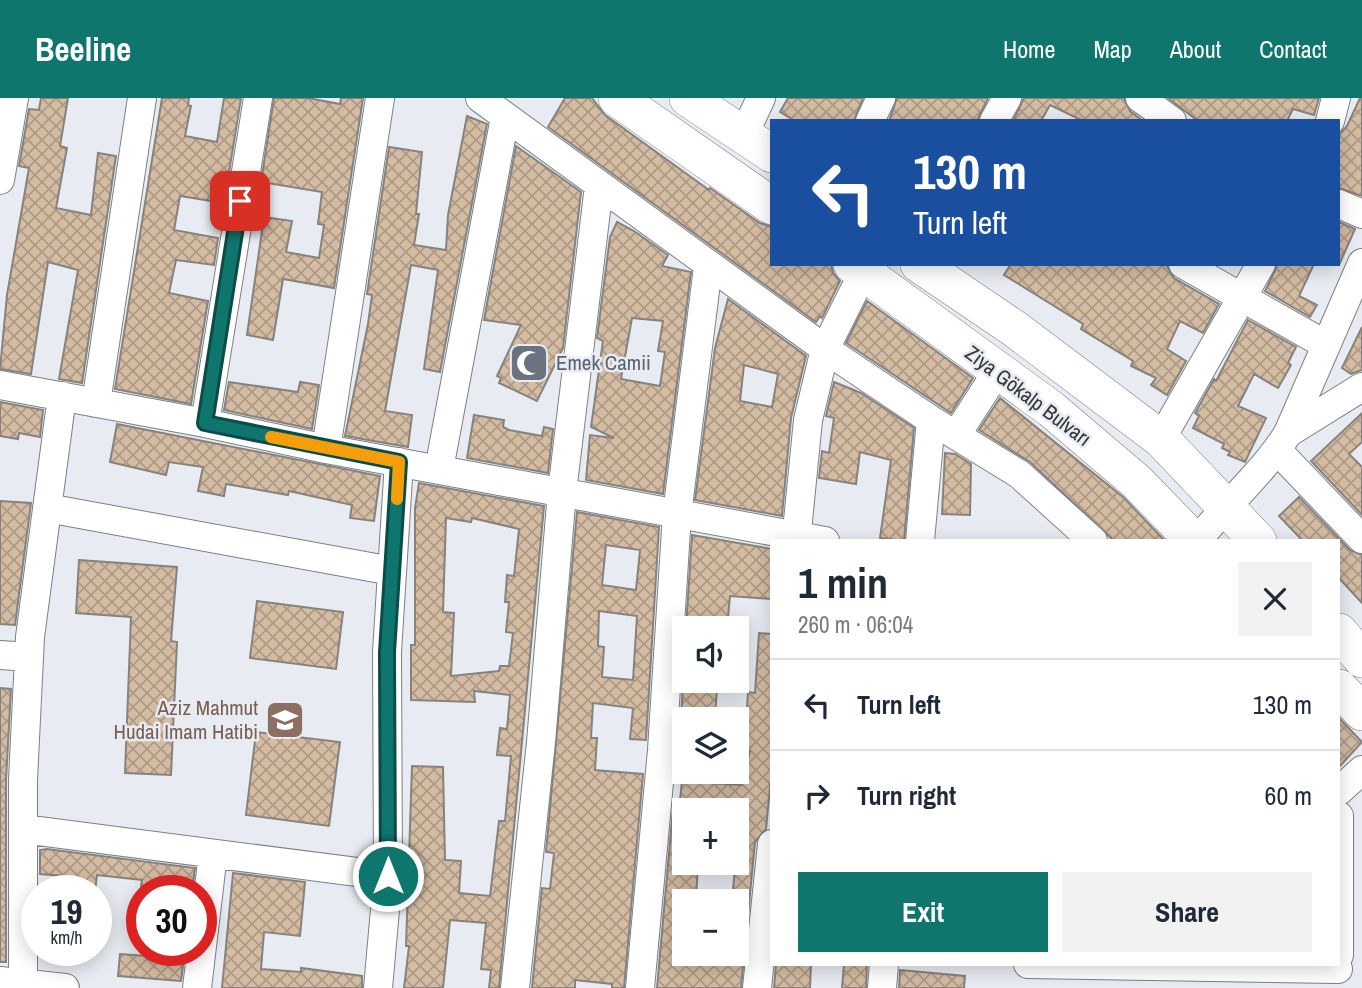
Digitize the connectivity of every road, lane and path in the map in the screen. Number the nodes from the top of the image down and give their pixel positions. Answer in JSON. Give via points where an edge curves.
{"nodes":[{"id":1,"x":14,"y":98,"type":"edge"},
{"id":2,"x":142,"y":98,"type":"edge"},
{"id":3,"x":258,"y":98,"type":"edge"},
{"id":4,"x":380,"y":98,"type":"edge"},
{"id":5,"x":480,"y":98,"type":"edge"},
{"id":6,"x":617,"y":98,"type":"edge"},
{"id":7,"x":688,"y":98,"type":"edge"},
{"id":8,"x":761,"y":98,"type":"edge"},
{"id":9,"x":881,"y":98,"type":"edge"},
{"id":10,"x":1007,"y":98,"type":"edge"},
{"id":11,"x":1140,"y":98,"type":"edge"},
{"id":12,"x":1336,"y":98,"type":"edge"},
{"id":13,"x":505,"y":117,"type":"junction"},
{"id":14,"x":871,"y":119,"type":"edge"},
{"id":15,"x":995,"y":119,"type":"edge"},
{"id":16,"x":1169,"y":119,"type":"edge"},
{"id":17,"x":1331,"y":119,"type":"edge"},
{"id":18,"x":758,"y":144,"type":"edge"},
{"id":19,"x":0,"y":180,"type":"edge"},
{"id":20,"x":599,"y":186,"type":"junction"},
{"id":21,"x":1340,"y":204,"type":"edge"},
{"id":22,"x":770,"y":205,"type":"edge"},
{"id":23,"x":1362,"y":214,"type":"edge"},
{"id":24,"x":1362,"y":263,"type":"edge"},
{"id":25,"x":923,"y":266,"type":"edge"},
{"id":26,"x":1186,"y":266,"type":"edge"},
{"id":27,"x":1260,"y":266,"type":"edge"},
{"id":28,"x":708,"y":267,"type":"junction"},
{"id":29,"x":858,"y":269,"type":"edge"},
{"id":30,"x":1243,"y":299,"type":"junction"},
{"id":31,"x":1326,"y":345,"type":"junction"},
{"id":32,"x":825,"y":349,"type":"junction"},
{"id":33,"x":998,"y":370,"type":"junction"},
{"id":34,"x":0,"y":385,"type":"edge"},
{"id":35,"x":1362,"y":387,"type":"edge"},
{"id":36,"x":62,"y":396,"type":"junction"},
{"id":37,"x":96,"y":403,"type":"junction"},
{"id":38,"x":931,"y":420,"type":"junction"},
{"id":39,"x":205,"y":423,"type":"junction"},
{"id":40,"x":957,"y":434,"type":"junction"},
{"id":41,"x":1161,"y":439,"type":"junction"},
{"id":42,"x":1283,"y":442,"type":"junction"},
{"id":43,"x":326,"y":449,"type":"junction"},
{"id":44,"x":399,"y":462,"type":"junction"},
{"id":45,"x":439,"y":469,"type":"junction"},
{"id":46,"x":562,"y":492,"type":"junction"},
{"id":47,"x":1226,"y":504,"type":"junction"},
{"id":48,"x":47,"y":508,"type":"junction"},
{"id":49,"x":677,"y":514,"type":"junction"},
{"id":50,"x":796,"y":539,"type":"edge"},
{"id":51,"x":920,"y":539,"type":"edge"},
{"id":52,"x":1091,"y":539,"type":"edge"},
{"id":53,"x":1194,"y":539,"type":"edge"},
{"id":54,"x":1198,"y":539,"type":"edge"},
{"id":55,"x":1256,"y":539,"type":"edge"},
{"id":56,"x":1362,"y":539,"type":"edge"},
{"id":57,"x":392,"y":571,"type":"junction"},
{"id":58,"x":1340,"y":633,"type":"edge"},
{"id":59,"x":0,"y":654,"type":"edge"},
{"id":60,"x":29,"y":657,"type":"junction"},
{"id":61,"x":1362,"y":659,"type":"edge"},
{"id":62,"x":1340,"y":689,"type":"edge"},
{"id":63,"x":1362,"y":712,"type":"edge"},
{"id":64,"x":1362,"y":770,"type":"edge"},
{"id":65,"x":1340,"y":790,"type":"edge"},
{"id":66,"x":23,"y":829,"type":"junction"},
{"id":67,"x":213,"y":853,"type":"junction"},
{"id":68,"x":770,"y":863,"type":"edge"},
{"id":69,"x":1340,"y":863,"type":"edge"},
{"id":70,"x":388,"y":876,"type":"junction"},
{"id":71,"x":1342,"y":958,"type":"edge"},
{"id":72,"x":884,"y":966,"type":"edge"},
{"id":73,"x":16,"y":984,"type":"edge"},
{"id":74,"x":65,"y":988,"type":"edge"},
{"id":75,"x":197,"y":988,"type":"edge"},
{"id":76,"x":378,"y":988,"type":"edge"},
{"id":77,"x":515,"y":988,"type":"edge"},
{"id":78,"x":639,"y":988,"type":"edge"},
{"id":79,"x":757,"y":988,"type":"edge"},
{"id":80,"x":882,"y":988,"type":"edge"}],
"edges":[{"from":1,"to":19,"type":"street"},
{"from":2,"to":37,"type":"street"},
{"from":3,"to":39,"type":"street"},
{"from":4,"to":43,"type":"street"},
{"from":5,"to":13,"type":"street"},
{"from":6,"to":22,"type":"main road"},
{"from":7,"to":18,"type":"main road"},
{"from":8,"to":18,"type":"street"},
{"from":9,"to":14,"type":"street"},
{"from":10,"to":15,"type":"street"},
{"from":11,"to":16,"type":"street"},
{"from":12,"to":17,"type":"street"},
{"from":13,"to":20,"type":"street"},
{"from":13,"to":45,"type":"street"},
{"from":20,"to":28,"type":"street"},
{"from":20,"to":46,"type":"street"},
{"from":21,"to":23,"type":"street"},
{"from":24,"to":31,"type":"street"},
{"from":25,"to":41,"type":"main road","name":"Ziya Gökalp Bulvarı"},
{"from":26,"to":30,"type":"street"},
{"from":27,"to":30,"type":"street"},
{"from":28,"to":32,"type":"street"},
{"from":28,"to":49,"type":"street"},
{"from":29,"to":32,"type":"street"},
{"from":29,"to":33,"type":"main road","name":"Ziya Gökalp Bulvarı"},
{"from":30,"to":31,"type":"street"},
{"from":30,"to":41,"type":"street"},
{"from":31,"to":42,"type":"street"},
{"from":32,"to":38,"type":"street"},
{"from":32,"to":50,"type":"street","via":[[808,420]]},
{"from":33,"to":40,"type":"street"},
{"from":33,"to":53,"type":"main road","name":"Ziya Gökalp Bulvarı","via":[[1136,482]]},
{"from":34,"to":36,"type":"street"},
{"from":35,"to":42,"type":"street"},
{"from":36,"to":37,"type":"street"},
{"from":36,"to":48,"type":"street"},
{"from":37,"to":39,"type":"street"},
{"from":38,"to":40,"type":"street"},
{"from":38,"to":51,"type":"street"},
{"from":39,"to":43,"type":"street"},
{"from":40,"to":52,"type":"street","via":[[1019,474]]},
{"from":41,"to":47,"type":"main road","name":"Ziya Gökalp Bulvarı"},
{"from":42,"to":47,"type":"street"},
{"from":42,"to":56,"type":"street"},
{"from":43,"to":44,"type":"street"},
{"from":44,"to":45,"type":"street"},
{"from":44,"to":57,"type":"street"},
{"from":45,"to":46,"type":"street"},
{"from":46,"to":49,"type":"street"},
{"from":46,"to":77,"type":"street"},
{"from":47,"to":54,"type":"street"},
{"from":47,"to":55,"type":"main road","name":"Ziya Gökalp Bulvarı"},
{"from":48,"to":57,"type":"street"},
{"from":48,"to":60,"type":"street"},
{"from":49,"to":50,"type":"street"},
{"from":49,"to":78,"type":"street","via":[[662,750]]},
{"from":57,"to":70,"type":"street","via":[[387,652]]},
{"from":58,"to":61,"type":"main road"},
{"from":59,"to":60,"type":"street"},
{"from":60,"to":66,"type":"street"},
{"from":62,"to":63,"type":"main road"},
{"from":64,"to":65,"type":"street"},
{"from":66,"to":67,"type":"street"},
{"from":66,"to":73,"type":"street"},
{"from":67,"to":70,"type":"street"},
{"from":67,"to":75,"type":"street"},
{"from":68,"to":79,"type":"street"},
{"from":69,"to":71,"type":"street"},
{"from":70,"to":76,"type":"street"},
{"from":72,"to":80,"type":"street"},
{"from":73,"to":74,"type":"street"}]}
